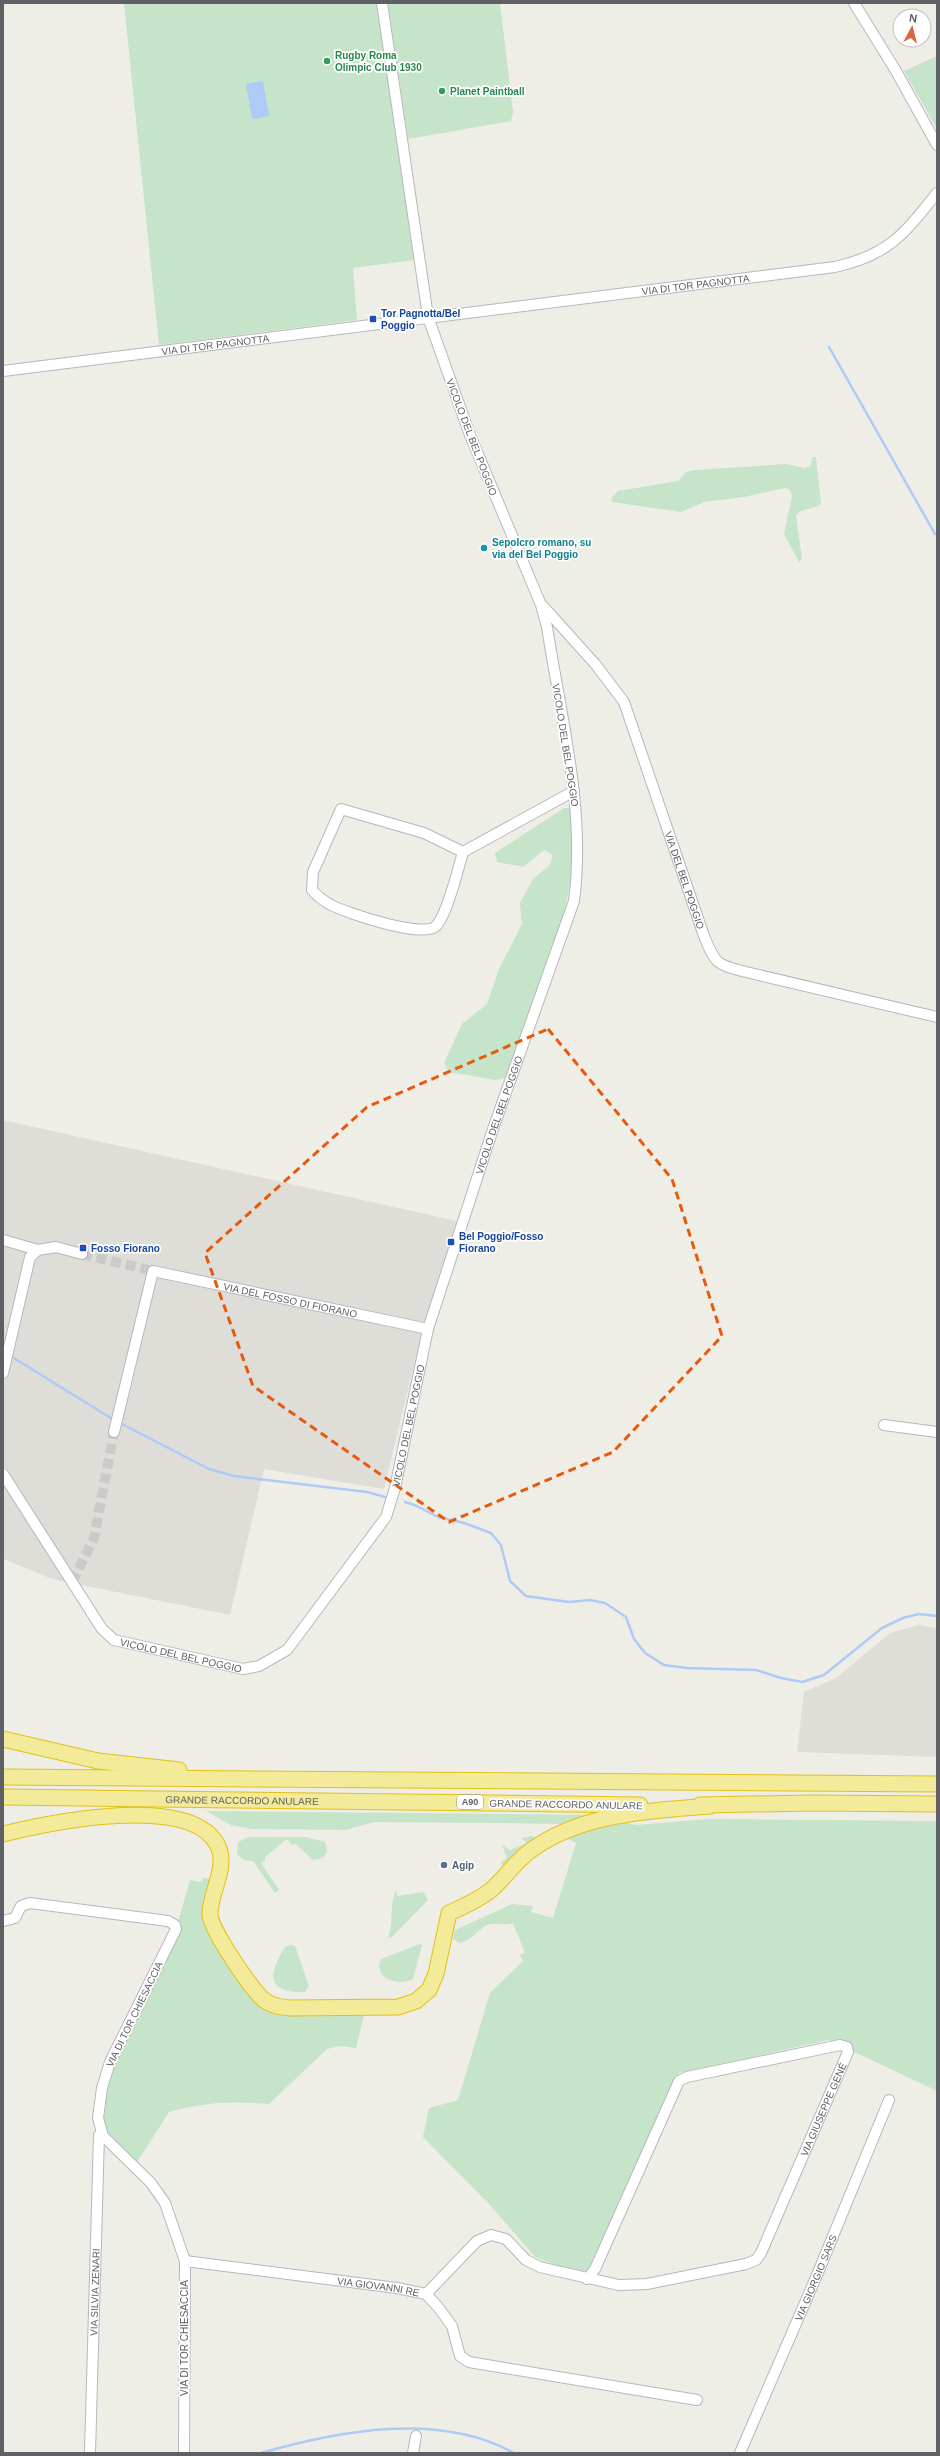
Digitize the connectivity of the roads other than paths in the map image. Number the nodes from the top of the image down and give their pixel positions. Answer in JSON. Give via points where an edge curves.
{"nodes":[{"id":1,"x":382,"y":3,"type":"edge"},
{"id":2,"x":854,"y":3,"type":"edge"},
{"id":3,"x":937,"y":146,"type":"edge"},
{"id":4,"x":937,"y":193,"type":"edge"},
{"id":5,"x":428,"y":317,"type":"junction"},
{"id":6,"x":3,"y":371,"type":"edge"},
{"id":7,"x":541,"y":605,"type":"junction"},
{"id":8,"x":574,"y":791,"type":"junction"},
{"id":9,"x":463,"y":852,"type":"junction"},
{"id":10,"x":937,"y":1017,"type":"edge"},
{"id":11,"x":3,"y":1240,"type":"edge"},
{"id":12,"x":38,"y":1250,"type":"junction"},
{"id":13,"x":82,"y":1254,"type":"tunnel mouth"},
{"id":14,"x":428,"y":1329,"type":"junction"},
{"id":15,"x":3,"y":1372,"type":"edge"},
{"id":16,"x":884,"y":1425,"type":"dead end"},
{"id":17,"x":114,"y":1432,"type":"tunnel mouth"},
{"id":18,"x":937,"y":1432,"type":"edge"},
{"id":19,"x":3,"y":1474,"type":"edge"},
{"id":20,"x":3,"y":1739,"type":"edge"},
{"id":21,"x":3,"y":1777,"type":"edge"},
{"id":22,"x":258,"y":1779,"type":"junction"},
{"id":23,"x":937,"y":1784,"type":"edge"},
{"id":24,"x":3,"y":1796,"type":"edge"},
{"id":25,"x":937,"y":1804,"type":"edge"},
{"id":26,"x":710,"y":1806,"type":"junction"},
{"id":27,"x":3,"y":1834,"type":"edge"},
{"id":28,"x":3,"y":1921,"type":"edge"},
{"id":29,"x":888,"y":2100,"type":"dead end"},
{"id":30,"x":101,"y":2133,"type":"junction"},
{"id":31,"x":185,"y":2261,"type":"junction"},
{"id":32,"x":587,"y":2279,"type":"junction"},
{"id":33,"x":426,"y":2294,"type":"junction"},
{"id":34,"x":697,"y":2400,"type":"dead end"},
{"id":35,"x":416,"y":2436,"type":"dead end"},
{"id":36,"x":90,"y":2453,"type":"edge"},
{"id":37,"x":184,"y":2453,"type":"edge"},
{"id":38,"x":412,"y":2453,"type":"edge"},
{"id":39,"x":740,"y":2453,"type":"edge"}],
"edges":[{"from":1,"to":5,"type":"street"},
{"from":2,"to":3,"type":"street","via":[[896,71]]},
{"from":4,"to":5,"type":"street","name":"VIA DI TOR PAGNOTTA","via":[[890,246],[850,264],[799,273]]},
{"from":5,"to":6,"type":"street","name":"VIA DI TOR PAGNOTTA"},
{"from":5,"to":7,"type":"street","name":"VICOLO DEL BEL POGGIO","via":[[470,435]]},
{"from":7,"to":8,"type":"street","name":"VICOLO DEL BEL POGGIO","via":[[547,627]]},
{"from":7,"to":10,"type":"street","name":"VIA DEL BEL POGGIO","via":[[596,665],[624,702],[704,936],[716,961],[746,972]]},
{"from":8,"to":9,"type":"street"},
{"from":8,"to":14,"type":"street","name":"VICOLO DEL BEL POGGIO","via":[[579,838],[574,901],[493,1129]]},
{"from":9,"to":9,"type":"street","via":[[437,924],[427,930],[407,930],[332,905],[312,890],[314,872],[341,809],[424,833]]},
{"from":11,"to":12,"type":"street"},
{"from":12,"to":13,"type":"street","via":[[56,1247]]},
{"from":12,"to":15,"type":"street","via":[[30,1256]]},
{"from":14,"to":17,"type":"street","name":"VIA DEL FOSSO DI FIORANO","via":[[152,1270]]},
{"from":14,"to":19,"type":"street","name":"VICOLO DEL BEL POGGIO","via":[[395,1488],[386,1517],[287,1650],[259,1666],[243,1669],[114,1640],[102,1629]]},
{"from":16,"to":18,"type":"street"},
{"from":20,"to":22,"type":"highway","via":[[98,1761]]},
{"from":21,"to":22,"type":"highway","name":"GRANDE RACCORDO ANULARE","number":"A90"},
{"from":22,"to":23,"type":"highway","name":"GRANDE RACCORDO ANULARE","number":"A90"},
{"from":24,"to":26,"type":"highway","name":"GRANDE RACCORDO ANULARE","number":"A90"},
{"from":25,"to":26,"type":"highway","name":"GRANDE RACCORDO ANULARE","number":"A90","via":[[811,1803]]},
{"from":26,"to":27,"type":"highway","via":[[638,1812],[607,1818],[573,1828],[530,1851],[491,1890],[472,1903],[449,1913],[436,1974],[425,1994],[410,2004],[388,2007],[284,2008],[270,2004],[261,1997],[212,1923],[211,1908],[217,1886],[220,1855],[214,1839],[194,1824],[162,1817],[92,1817]]},
{"from":28,"to":30,"type":"street","name":"VIA DI TOR CHIESACCIA","via":[[15,1918],[21,1906],[30,1903],[168,1921],[175,1925],[176,1929],[106,2073],[98,2115]]},
{"from":29,"to":39,"type":"street","name":"VIA GIORGIO SARS","via":[[817,2275]]},
{"from":30,"to":31,"type":"street","name":"VIA DI TOR CHIESACCIA","via":[[161,2196],[171,2214]]},
{"from":30,"to":36,"type":"street","name":"VIA SILVIA ZENARI"},
{"from":31,"to":33,"type":"street","name":"VIA GIOVANNI RE","via":[[397,2288]]},
{"from":31,"to":37,"type":"street","name":"VIA DI TOR CHIESACCIA"},
{"from":32,"to":32,"type":"street","name":"VIA GIUSEPPE GENÉ","via":[[619,2285],[647,2284],[756,2260],[825,2107],[848,2052],[847,2047],[840,2045],[687,2077],[679,2081],[595,2268]]},
{"from":32,"to":33,"type":"street","name":"VIA GIUSEPPE GENÉ","via":[[534,2265],[506,2239],[491,2235],[477,2242]]},
{"from":33,"to":34,"type":"street","name":"VIA GIOVANNI RE","via":[[452,2326],[460,2356],[470,2362]]},
{"from":35,"to":38,"type":"street"}]}
